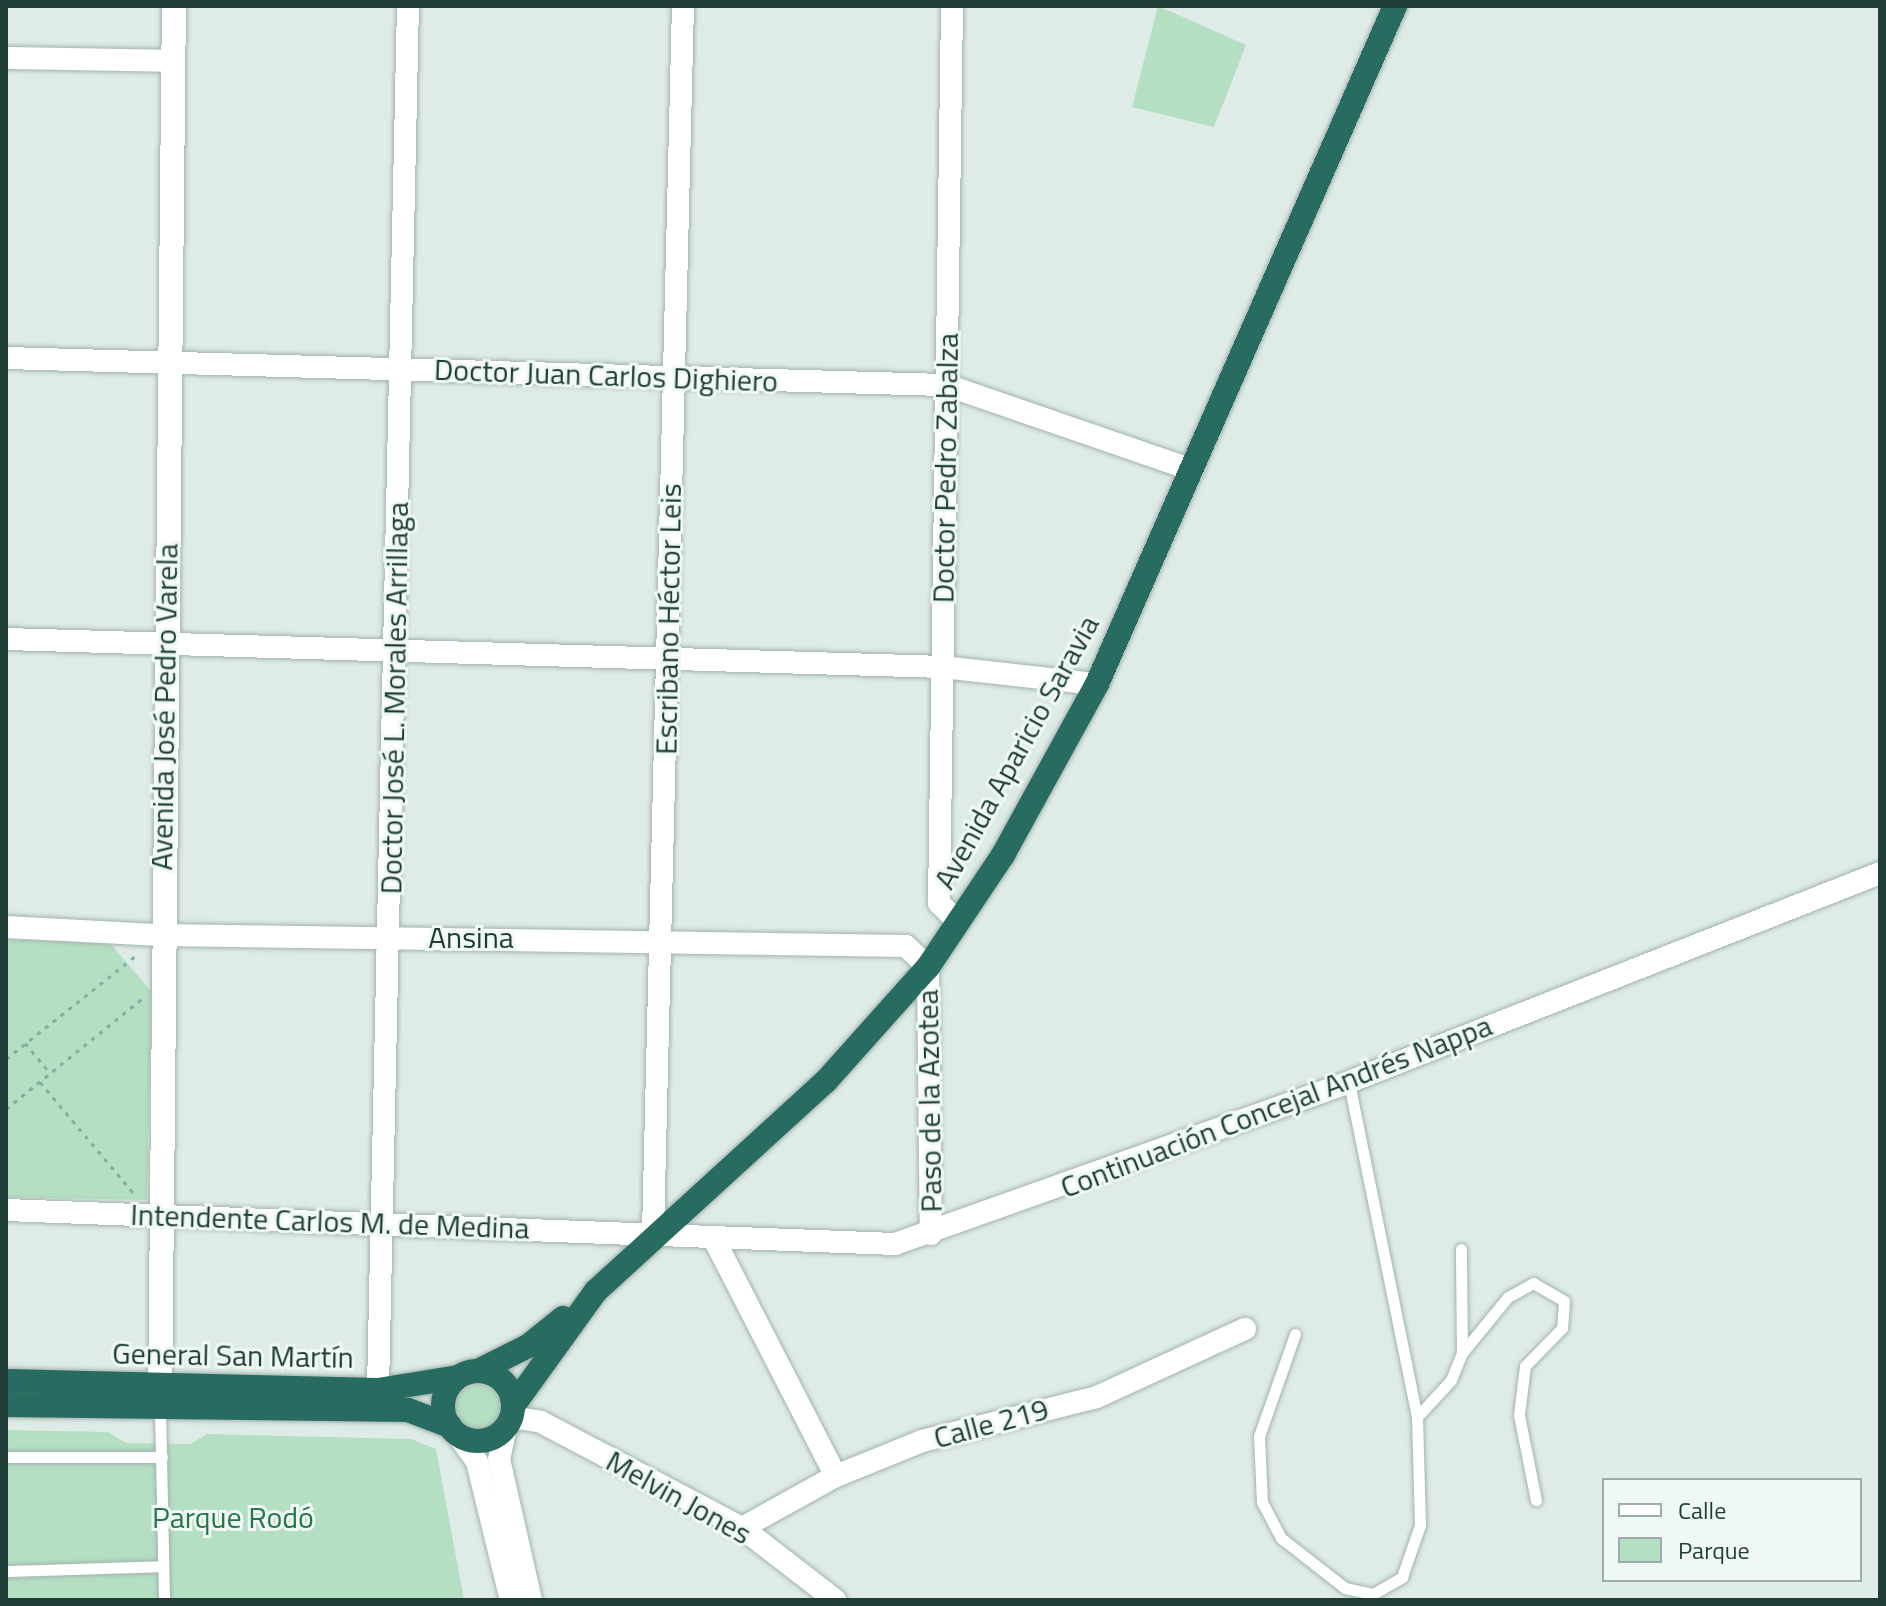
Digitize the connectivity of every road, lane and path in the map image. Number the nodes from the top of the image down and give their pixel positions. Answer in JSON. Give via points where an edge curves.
{"nodes":[{"id":1,"x":174,"y":6,"type":"edge"},
{"id":2,"x":408,"y":6,"type":"edge"},
{"id":3,"x":683,"y":6,"type":"edge"},
{"id":4,"x":952,"y":6,"type":"edge"},
{"id":5,"x":1395,"y":6,"type":"edge"},
{"id":6,"x":6,"y":58,"type":"edge"},
{"id":7,"x":172,"y":61,"type":"junction"},
{"id":8,"x":6,"y":358,"type":"edge"},
{"id":9,"x":169,"y":362,"type":"junction"},
{"id":10,"x":403,"y":369,"type":"junction"},
{"id":11,"x":674,"y":377,"type":"junction"},
{"id":12,"x":946,"y":385,"type":"junction"},
{"id":13,"x":1193,"y":470,"type":"junction"},
{"id":14,"x":6,"y":639,"type":"edge"},
{"id":15,"x":165,"y":644,"type":"junction"},
{"id":16,"x":393,"y":648,"type":"junction"},
{"id":17,"x":667,"y":657,"type":"junction"},
{"id":18,"x":942,"y":667,"type":"junction"},
{"id":19,"x":1097,"y":684,"type":"junction"},
{"id":20,"x":1880,"y":873,"type":"edge"},
{"id":21,"x":958,"y":922,"type":"junction"},
{"id":22,"x":6,"y":927,"type":"edge"},
{"id":23,"x":161,"y":935,"type":"junction"},
{"id":24,"x":390,"y":937,"type":"junction"},
{"id":25,"x":660,"y":937,"type":"junction"},
{"id":26,"x":928,"y":967,"type":"junction"},
{"id":27,"x":161,"y":984,"type":"junction"},
{"id":28,"x":25,"y":1043,"type":"junction"},
{"id":29,"x":6,"y":1059,"type":"edge"},
{"id":30,"x":50,"y":1073,"type":"junction"},
{"id":31,"x":40,"y":1082,"type":"junction"},
{"id":32,"x":1349,"y":1082,"type":"junction"},
{"id":33,"x":6,"y":1109,"type":"edge"},
{"id":34,"x":6,"y":1210,"type":"edge"},
{"id":35,"x":160,"y":1215,"type":"junction"},
{"id":36,"x":382,"y":1223,"type":"junction"},
{"id":37,"x":653,"y":1232,"type":"junction"},
{"id":38,"x":931,"y":1234,"type":"junction"},
{"id":39,"x":715,"y":1241,"type":"junction"},
{"id":40,"x":1461,"y":1249,"type":"dead end"},
{"id":41,"x":596,"y":1291,"type":"junction"},
{"id":42,"x":1245,"y":1329,"type":"dead end"},
{"id":43,"x":1295,"y":1334,"type":"dead end"},
{"id":44,"x":1462,"y":1353,"type":"junction"},
{"id":45,"x":468,"y":1374,"type":"junction"},
{"id":46,"x":6,"y":1381,"type":"edge"},
{"id":47,"x":378,"y":1390,"type":"junction"},
{"id":48,"x":161,"y":1396,"type":"junction"},
{"id":49,"x":6,"y":1405,"type":"edge"},
{"id":50,"x":510,"y":1416,"type":"junction"},
{"id":51,"x":1417,"y":1417,"type":"junction"},
{"id":52,"x":453,"y":1430,"type":"junction"},
{"id":53,"x":6,"y":1457,"type":"edge"},
{"id":54,"x":162,"y":1457,"type":"junction"},
{"id":55,"x":836,"y":1476,"type":"junction"},
{"id":56,"x":1536,"y":1500,"type":"dead end"},
{"id":57,"x":742,"y":1528,"type":"junction"},
{"id":58,"x":163,"y":1566,"type":"junction"},
{"id":59,"x":6,"y":1571,"type":"edge"},
{"id":60,"x":164,"y":1600,"type":"edge"},
{"id":61,"x":511,"y":1600,"type":"edge"},
{"id":62,"x":531,"y":1600,"type":"edge"},
{"id":63,"x":835,"y":1600,"type":"edge"}],
"edges":[{"from":1,"to":7,"type":"street","name":"Avenida José Pedro Varela"},
{"from":2,"to":10,"type":"street","name":"Doctor José L. Morales Arrillaga"},
{"from":3,"to":11,"type":"street","name":"Escribano Héctor Leis"},
{"from":4,"to":12,"type":"street","name":"Doctor Pedro Zabalza"},
{"from":5,"to":13,"type":"highway","name":"Avenida Aparicio Saravia"},
{"from":6,"to":7,"type":"street"},
{"from":7,"to":9,"type":"street","name":"Avenida José Pedro Varela"},
{"from":8,"to":9,"type":"street","name":"Doctor Juan Carlos Dighiero"},
{"from":9,"to":10,"type":"street","name":"Doctor Juan Carlos Dighiero"},
{"from":9,"to":15,"type":"street","name":"Avenida José Pedro Varela"},
{"from":10,"to":11,"type":"street","name":"Doctor Juan Carlos Dighiero"},
{"from":10,"to":16,"type":"street","name":"Doctor José L. Morales Arrillaga"},
{"from":11,"to":12,"type":"street","name":"Doctor Juan Carlos Dighiero"},
{"from":11,"to":17,"type":"street","name":"Escribano Héctor Leis"},
{"from":12,"to":13,"type":"street","name":"Doctor Juan Carlos Dighiero"},
{"from":12,"to":18,"type":"street","name":"Doctor Pedro Zabalza"},
{"from":13,"to":19,"type":"highway","name":"Avenida Aparicio Saravia"},
{"from":14,"to":15,"type":"street"},
{"from":15,"to":16,"type":"street"},
{"from":15,"to":23,"type":"street","name":"Avenida José Pedro Varela"},
{"from":16,"to":17,"type":"street"},
{"from":16,"to":24,"type":"street","name":"Doctor José L. Morales Arrillaga"},
{"from":17,"to":18,"type":"street"},
{"from":17,"to":25,"type":"street","name":"Escribano Héctor Leis"},
{"from":18,"to":19,"type":"street"},
{"from":18,"to":21,"type":"street","name":"Doctor Pedro Zabalza","via":[[939,903]]},
{"from":19,"to":21,"type":"highway","name":"Avenida Aparicio Saravia"},
{"from":20,"to":32,"type":"street","name":"Continuación Concejal Andrés Nappa"},
{"from":21,"to":26,"type":"highway","name":"Avenida Aparicio Saravia"},
{"from":22,"to":23,"type":"street","name":"Ansina"},
{"from":23,"to":24,"type":"street","name":"Ansina"},
{"from":23,"to":27,"type":"street","name":"Avenida José Pedro Varela"},
{"from":23,"to":28,"type":"path"},
{"from":24,"to":25,"type":"street","name":"Ansina"},
{"from":24,"to":36,"type":"street","name":"Doctor José L. Morales Arrillaga"},
{"from":25,"to":26,"type":"street","name":"Ansina","via":[[906,946]]},
{"from":25,"to":37,"type":"street","name":"Escribano Héctor Leis"},
{"from":26,"to":37,"type":"highway","name":"Avenida Aparicio Saravia","via":[[742,1162]]},
{"from":26,"to":38,"type":"street","name":"Paso de la Azotea"},
{"from":27,"to":30,"type":"path"},
{"from":27,"to":35,"type":"street","name":"Avenida José Pedro Varela"},
{"from":28,"to":29,"type":"path"},
{"from":28,"to":30,"type":"path"},
{"from":30,"to":31,"type":"path"},
{"from":31,"to":33,"type":"path"},
{"from":31,"to":35,"type":"path","via":[[123,1184]]},
{"from":32,"to":38,"type":"street","name":"Continuación Concejal Andrés Nappa"},
{"from":32,"to":51,"type":"lane"},
{"from":34,"to":35,"type":"street","name":"Intendente Carlos M. de Medina"},
{"from":35,"to":36,"type":"street","name":"Intendente Carlos M. de Medina"},
{"from":35,"to":48,"type":"street","name":"Avenida José Pedro Varela"},
{"from":36,"to":37,"type":"street","name":"Intendente Carlos M. de Medina"},
{"from":36,"to":47,"type":"street","name":"Doctor José L. Morales Arrillaga"},
{"from":37,"to":39,"type":"street","name":"Continuación Concejal Andrés Nappa"},
{"from":37,"to":41,"type":"highway","name":"Avenida Aparicio Saravia"},
{"from":38,"to":39,"type":"street","name":"Continuación Concejal Andrés Nappa","via":[[865,1248]]},
{"from":39,"to":55,"type":"street"},
{"from":40,"to":44,"type":"lane"},
{"from":41,"to":45,"type":"highway","name":"Avenida Aparicio Saravia","via":[[528,1346]]},
{"from":41,"to":50,"type":"highway","name":"Avenida Aparicio Saravia"},
{"from":42,"to":55,"type":"street","name":"Calle 219","via":[[1097,1397],[922,1441]]},
{"from":43,"to":51,"type":"lane","via":[[1259,1436],[1262,1502],[1281,1538],[1345,1588],[1373,1594],[1402,1577],[1420,1525]]},
{"from":44,"to":51,"type":"lane","via":[[1451,1380]]},
{"from":44,"to":56,"type":"lane","via":[[1508,1297],[1533,1283],[1564,1301],[1562,1328],[1525,1366],[1519,1415]]},
{"from":45,"to":47,"type":"highway","name":"General San Martín"},
{"from":45,"to":50,"type":"highway","via":[[499,1377]]},
{"from":45,"to":52,"type":"highway","via":[[443,1406]]},
{"from":46,"to":48,"type":"highway","name":"General San Martín"},
{"from":47,"to":48,"type":"highway","name":"General San Martín"},
{"from":48,"to":49,"type":"highway","name":"General San Martín"},
{"from":48,"to":52,"type":"highway","name":"General San Martín","via":[[408,1410]]},
{"from":48,"to":54,"type":"lane"},
{"from":50,"to":52,"type":"highway","via":[[488,1439]]},
{"from":50,"to":57,"type":"street","name":"Melvin Jones","via":[[541,1422]]},
{"from":50,"to":62,"type":"street","via":[[499,1459]]},
{"from":52,"to":61,"type":"street","via":[[477,1462]]},
{"from":53,"to":54,"type":"lane"},
{"from":54,"to":58,"type":"lane"},
{"from":55,"to":57,"type":"street","name":"Calle 219"},
{"from":57,"to":63,"type":"street","name":"Melvin Jones"},
{"from":58,"to":59,"type":"lane"},
{"from":58,"to":60,"type":"lane"}]}
